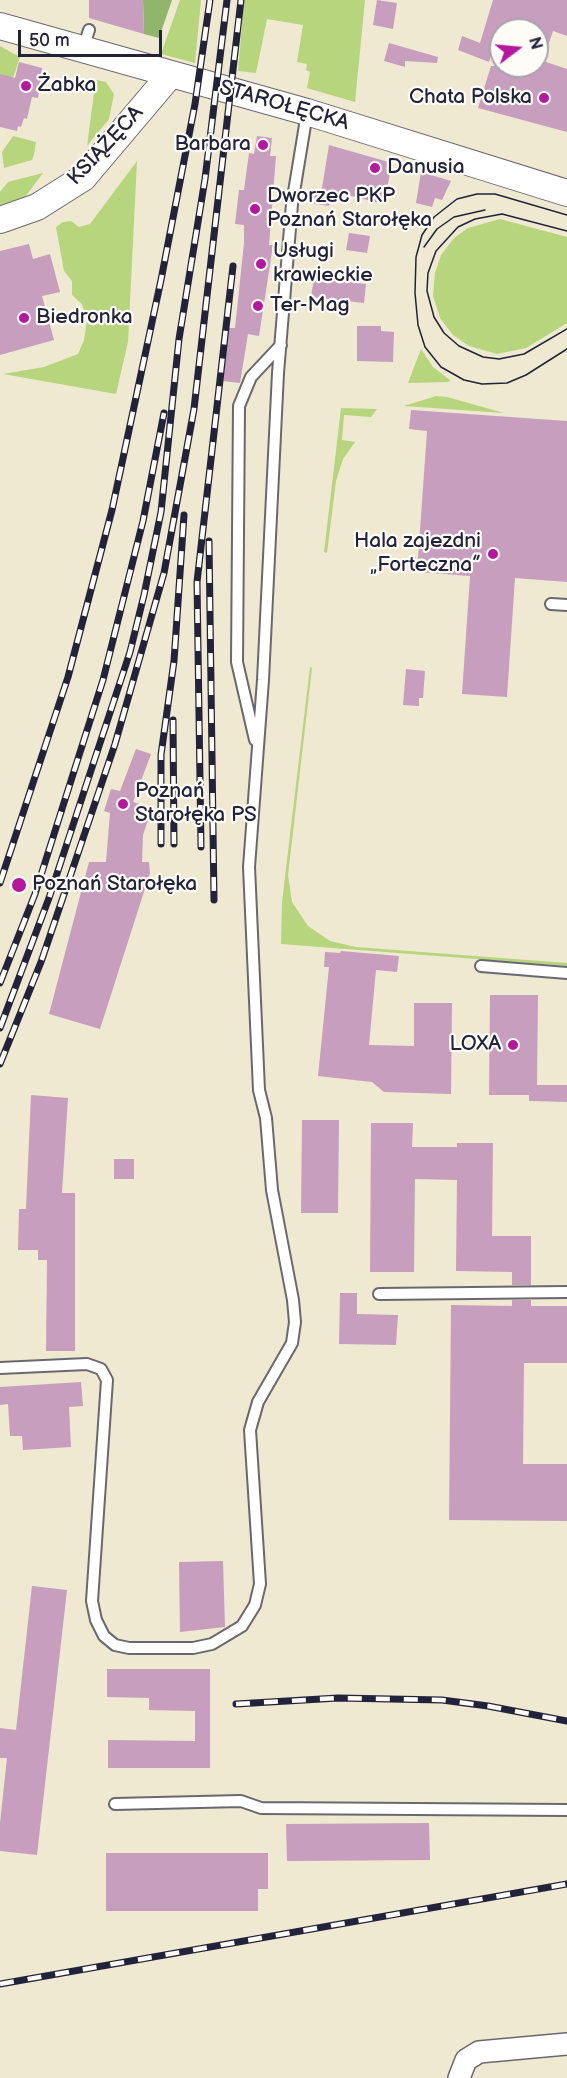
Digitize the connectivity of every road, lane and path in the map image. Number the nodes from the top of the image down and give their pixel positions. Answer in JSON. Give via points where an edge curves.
{"nodes":[{"id":1,"x":0,"y":26,"type":"edge"},
{"id":2,"x":171,"y":74,"type":"junction"},
{"id":3,"x":307,"y":112,"type":"junction"},
{"id":4,"x":567,"y":193,"type":"edge"},
{"id":5,"x":0,"y":220,"type":"edge"},
{"id":6,"x":281,"y":345,"type":"junction"},
{"id":7,"x":551,"y":604,"type":"dead end"},
{"id":8,"x":567,"y":605,"type":"edge"},
{"id":9,"x":256,"y":746,"type":"junction"},
{"id":10,"x":481,"y":966,"type":"dead end"},
{"id":11,"x":567,"y":973,"type":"edge"},
{"id":12,"x":567,"y":1292,"type":"edge"},
{"id":13,"x":379,"y":1294,"type":"dead end"},
{"id":14,"x":0,"y":1368,"type":"edge"},
{"id":15,"x":115,"y":1804,"type":"dead end"},
{"id":16,"x":567,"y":1810,"type":"edge"},
{"id":17,"x":567,"y":2044,"type":"edge"},
{"id":18,"x":459,"y":2078,"type":"edge"}],
"edges":[{"from":1,"to":2,"type":"street","name":"STAROŁĘCKA","via":[[86,40]]},
{"from":2,"to":3,"type":"street","name":"STAROŁĘCKA"},
{"from":2,"to":5,"type":"street","name":"KSIĄŻĘCA","via":[[82,178],[37,207]]},
{"from":3,"to":4,"type":"street","name":"STAROŁĘCKA"},
{"from":3,"to":6,"type":"lane","via":[[292,204]]},
{"from":6,"to":9,"type":"lane"},
{"from":6,"to":9,"type":"lane","via":[[251,377],[239,406],[237,662]]},
{"from":7,"to":8,"type":"lane"},
{"from":9,"to":14,"type":"lane","via":[[249,867],[259,1090],[295,1322],[292,1343],[258,1402],[250,1430],[260,1584],[255,1605],[242,1626],[212,1644],[193,1648],[129,1648],[115,1645],[104,1636],[93,1601],[105,1377],[98,1367],[87,1364]]},
{"from":10,"to":11,"type":"lane"},
{"from":12,"to":13,"type":"lane"},
{"from":15,"to":16,"type":"lane","via":[[241,1802],[261,1808]]},
{"from":17,"to":18,"type":"street","via":[[479,2052],[466,2060]]}]}
